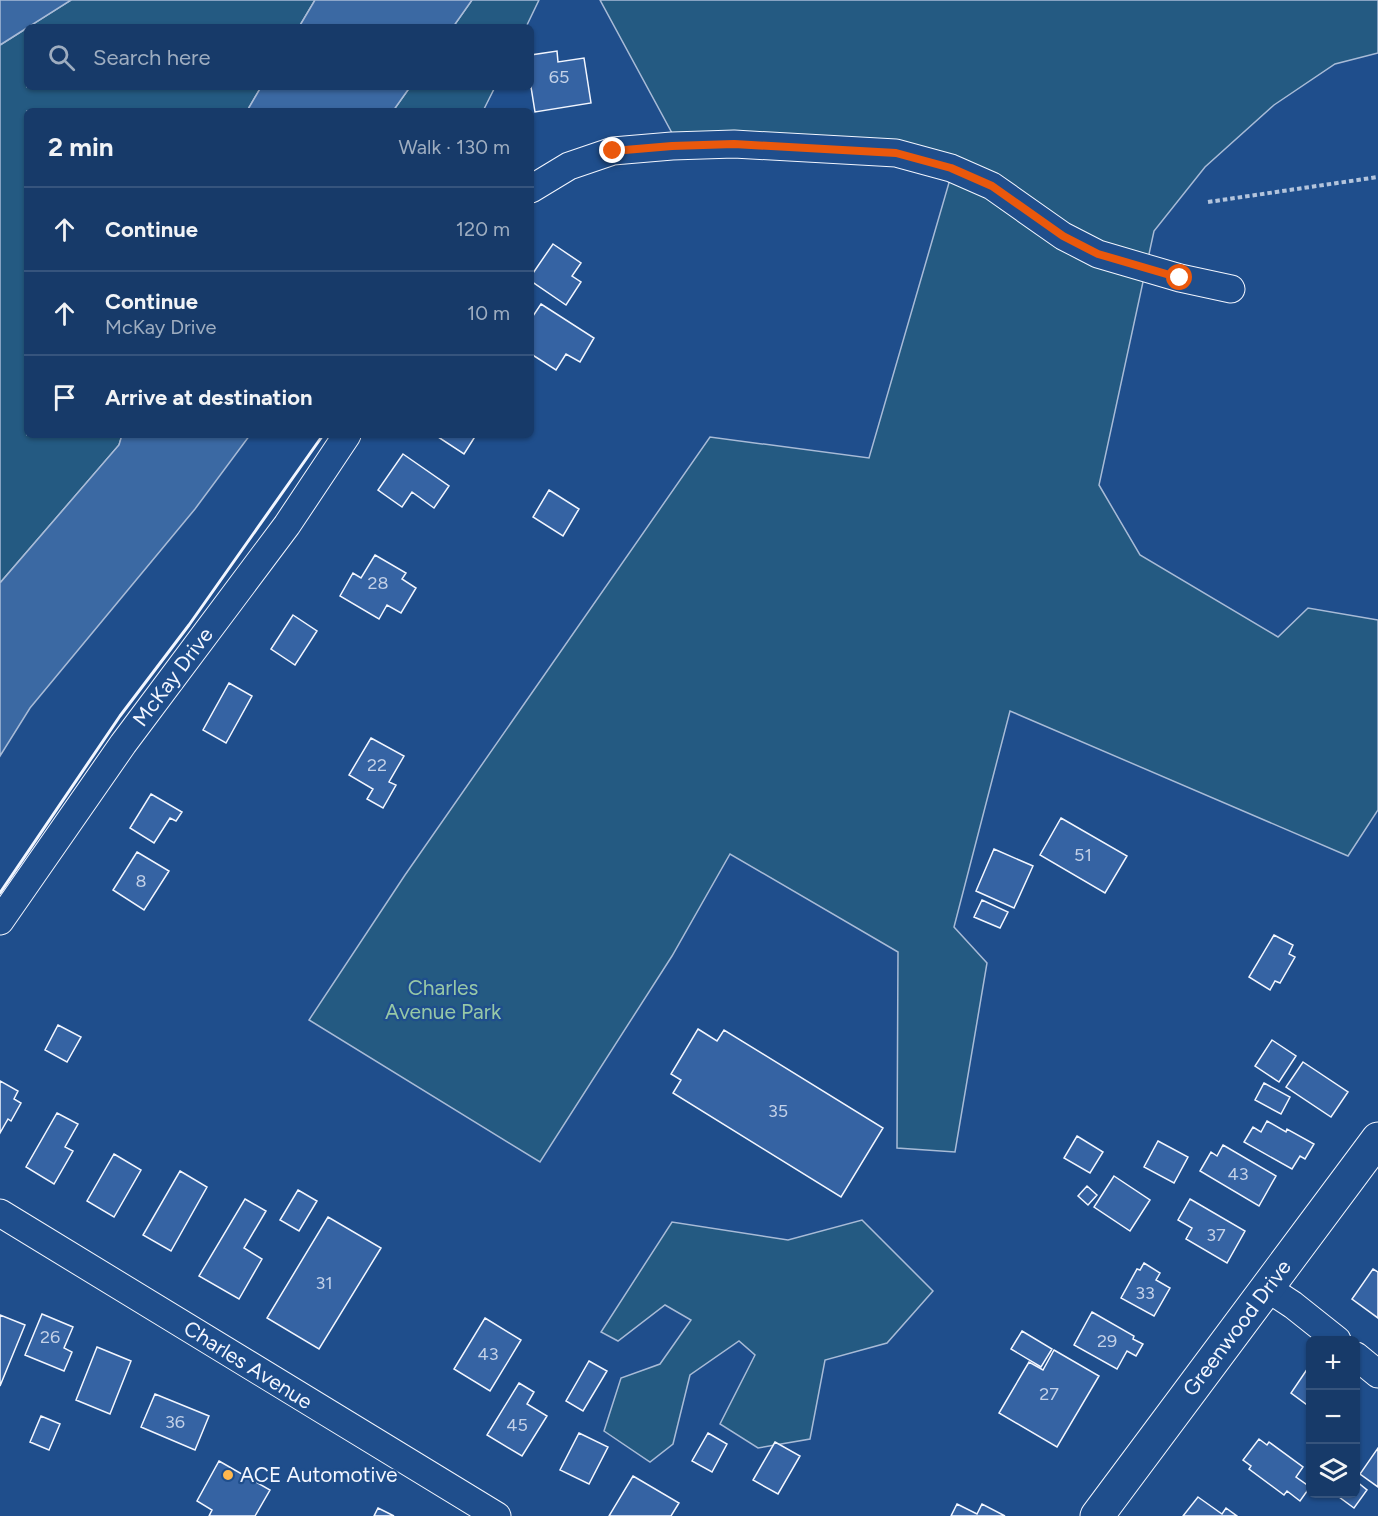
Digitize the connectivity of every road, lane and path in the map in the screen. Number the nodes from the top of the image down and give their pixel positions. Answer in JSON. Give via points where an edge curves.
{"nodes":[{"id":1,"x":1378,"y":177,"type":"edge"},
{"id":2,"x":534,"y":187,"type":"edge"},
{"id":3,"x":1208,"y":202,"type":"dead end"},
{"id":4,"x":1232,"y":289,"type":"dead end"},
{"id":5,"x":345,"y":438,"type":"edge"},
{"id":6,"x":0,"y":921,"type":"edge"},
{"id":7,"x":1378,"y":1139,"type":"edge"},
{"id":8,"x":0,"y":1213,"type":"edge"},
{"id":9,"x":1267,"y":1288,"type":"junction"},
{"id":10,"x":1331,"y":1336,"type":"edge"},
{"id":11,"x":1360,"y":1359,"type":"edge"},
{"id":12,"x":1378,"y":1374,"type":"edge"},
{"id":13,"x":497,"y":1516,"type":"edge"},
{"id":14,"x":1096,"y":1516,"type":"edge"}],
"edges":[{"from":1,"to":3,"type":"path"},
{"from":2,"to":4,"type":"street","via":[[569,166],[613,151],[734,144],[896,153],[951,168],[992,186],[1063,236],[1098,254]]},
{"from":5,"to":6,"type":"street","name":"McKay Drive","via":[[287,525],[123,744]]},
{"from":7,"to":9,"type":"main road","name":"Greenwood Drive"},
{"from":8,"to":13,"type":"street","name":"Charles Avenue"},
{"from":9,"to":10,"type":"street"},
{"from":9,"to":14,"type":"main road","name":"Greenwood Drive"},
{"from":11,"to":12,"type":"street"}]}
